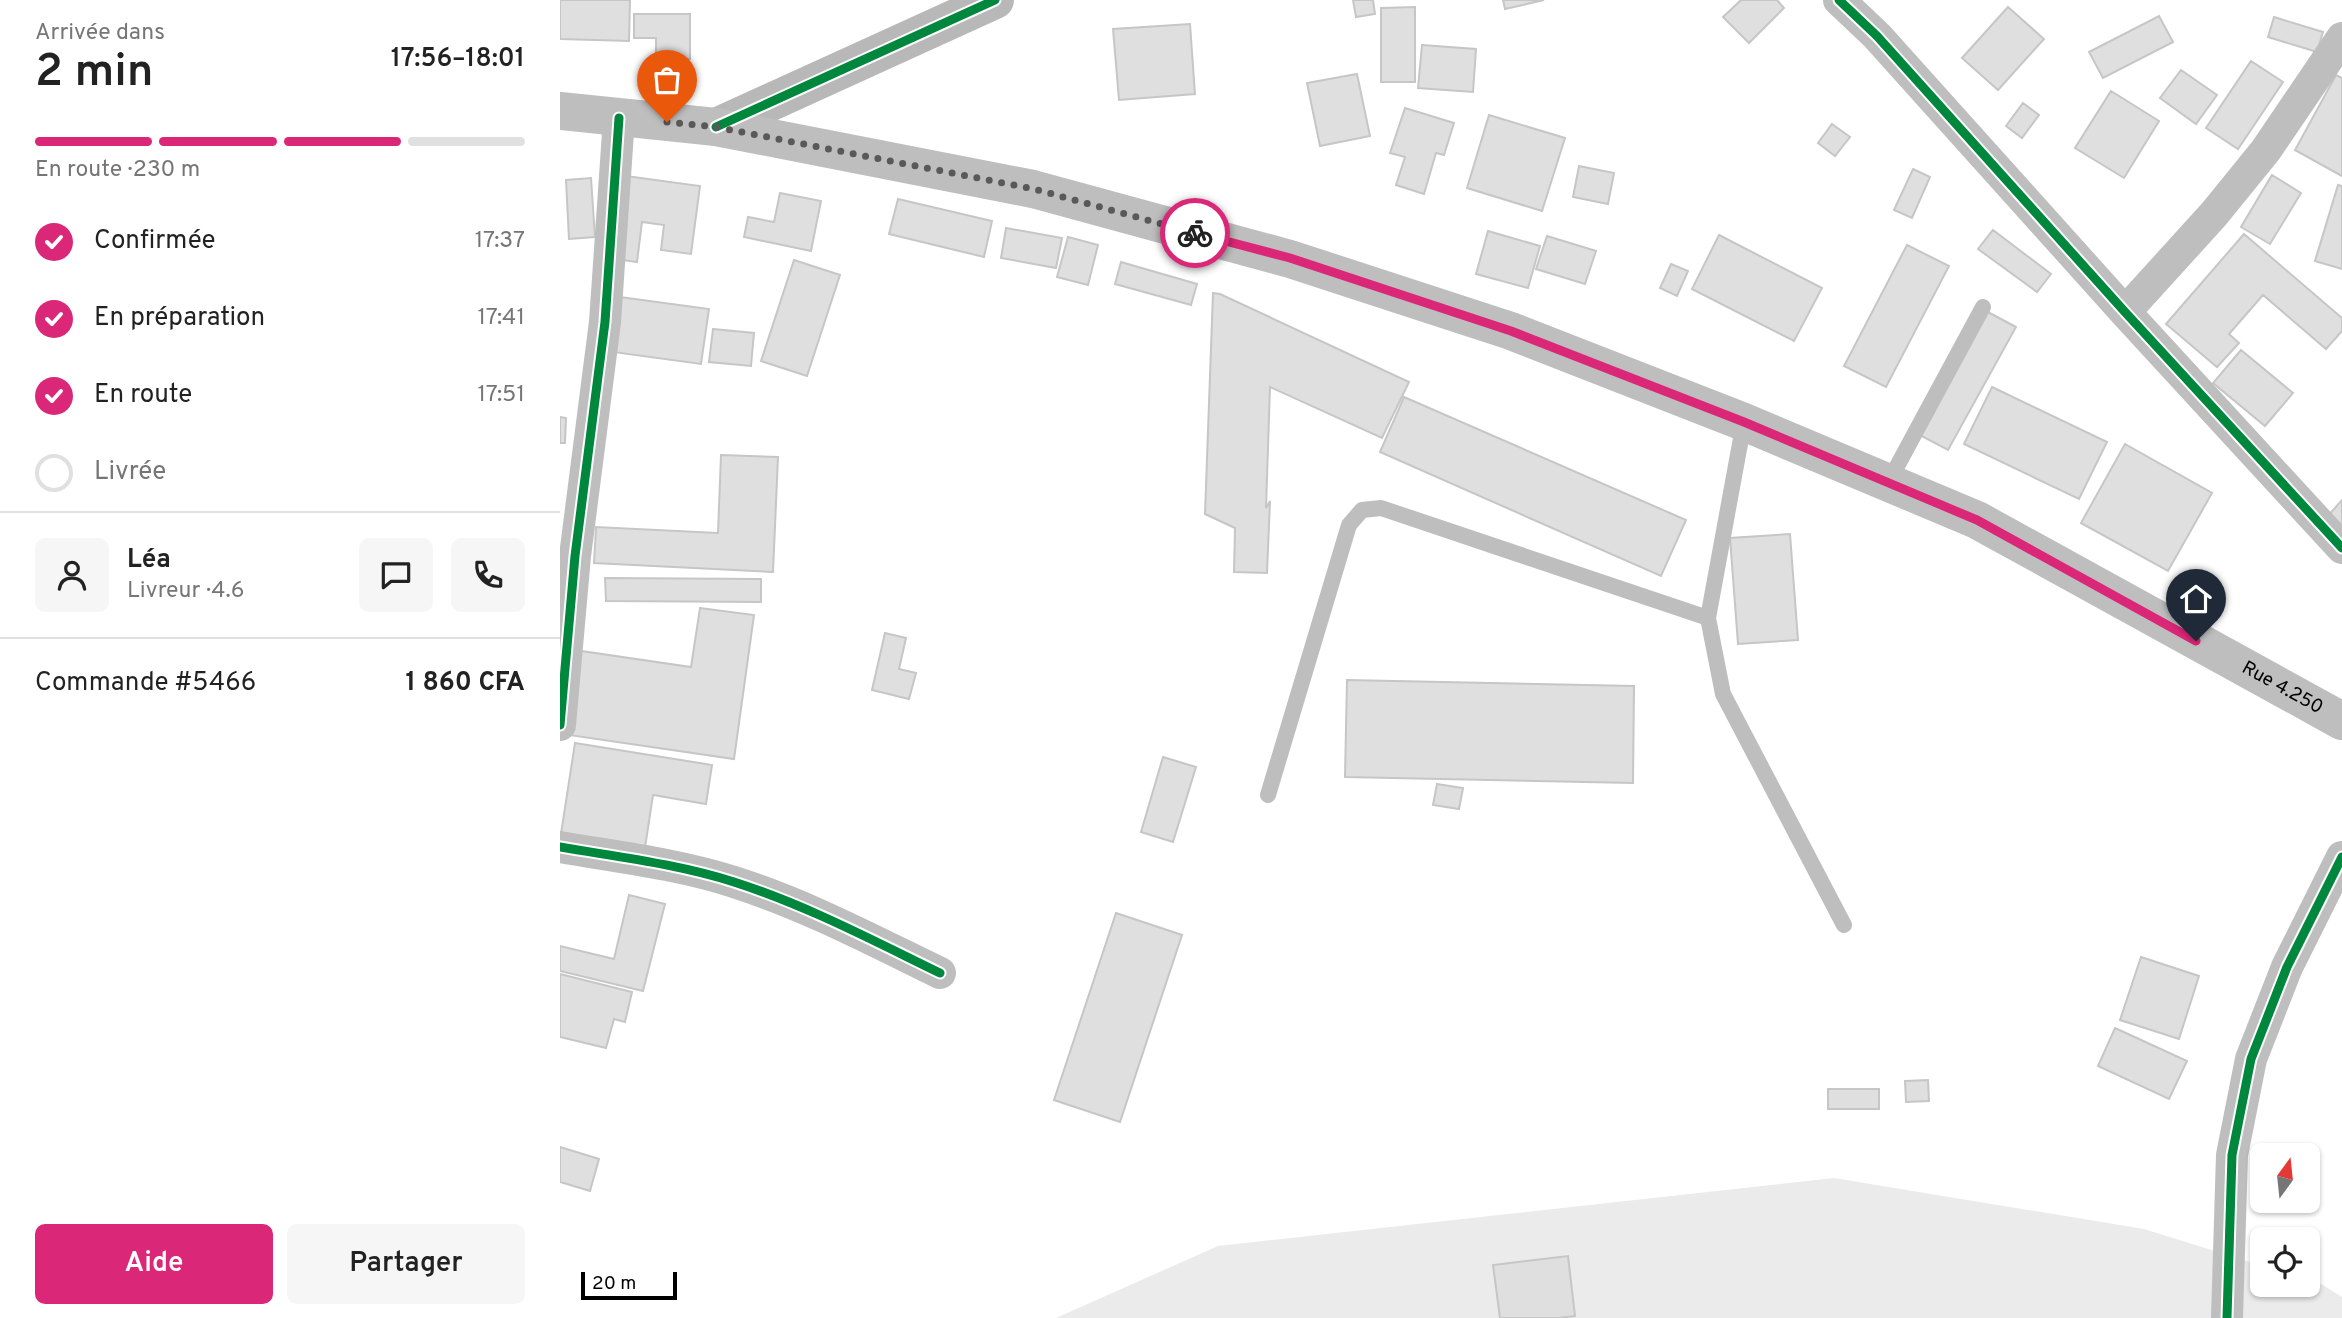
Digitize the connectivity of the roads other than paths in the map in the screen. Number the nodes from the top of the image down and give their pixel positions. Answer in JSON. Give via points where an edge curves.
{"nodes":[{"id":1,"x":995,"y":0,"type":"edge"},
{"id":2,"x":1839,"y":0,"type":"edge"},
{"id":3,"x":2342,"y":38,"type":"edge"},
{"id":4,"x":560,"y":111,"type":"edge"},
{"id":5,"x":619,"y":118,"type":"junction"},
{"id":6,"x":716,"y":127,"type":"junction"},
{"id":7,"x":1983,"y":307,"type":"dead end"},
{"id":8,"x":2125,"y":312,"type":"junction"},
{"id":9,"x":1744,"y":422,"type":"junction"},
{"id":10,"x":1888,"y":482,"type":"junction"},
{"id":11,"x":2342,"y":548,"type":"edge"},
{"id":12,"x":1708,"y":618,"type":"junction"},
{"id":13,"x":2342,"y":721,"type":"edge"},
{"id":14,"x":560,"y":725,"type":"edge"},
{"id":15,"x":1268,"y":795,"type":"dead end"},
{"id":16,"x":560,"y":847,"type":"edge"},
{"id":17,"x":2342,"y":857,"type":"edge"},
{"id":18,"x":1844,"y":925,"type":"dead end"},
{"id":19,"x":940,"y":974,"type":"dead end"},
{"id":20,"x":2227,"y":1318,"type":"edge"}],
"edges":[{"from":1,"to":6,"type":"street"},
{"from":2,"to":8,"type":"street","via":[[1877,36]]},
{"from":3,"to":8,"type":"street","via":[[2266,150]]},
{"from":4,"to":5,"type":"main road","name":"Rue 4.250"},
{"from":5,"to":6,"type":"main road","name":"Rue 4.250"},
{"from":5,"to":14,"type":"street","via":[[605,321],[575,556]]},
{"from":6,"to":9,"type":"main road","name":"Rue 4.250","via":[[1034,189],[1290,258],[1511,331]]},
{"from":7,"to":10,"type":"lane"},
{"from":8,"to":11,"type":"street"},
{"from":9,"to":10,"type":"main road","name":"Rue 4.250"},
{"from":9,"to":12,"type":"lane"},
{"from":10,"to":13,"type":"main road","name":"Rue 4.250","via":[[1977,520]]},
{"from":12,"to":15,"type":"lane","via":[[1381,508],[1362,510],[1349,525]]},
{"from":12,"to":18,"type":"lane","via":[[1723,694]]},
{"from":16,"to":19,"type":"street","via":[[733,881],[818,912]]},
{"from":17,"to":20,"type":"street","via":[[2287,967],[2251,1059],[2232,1155]]}]}
